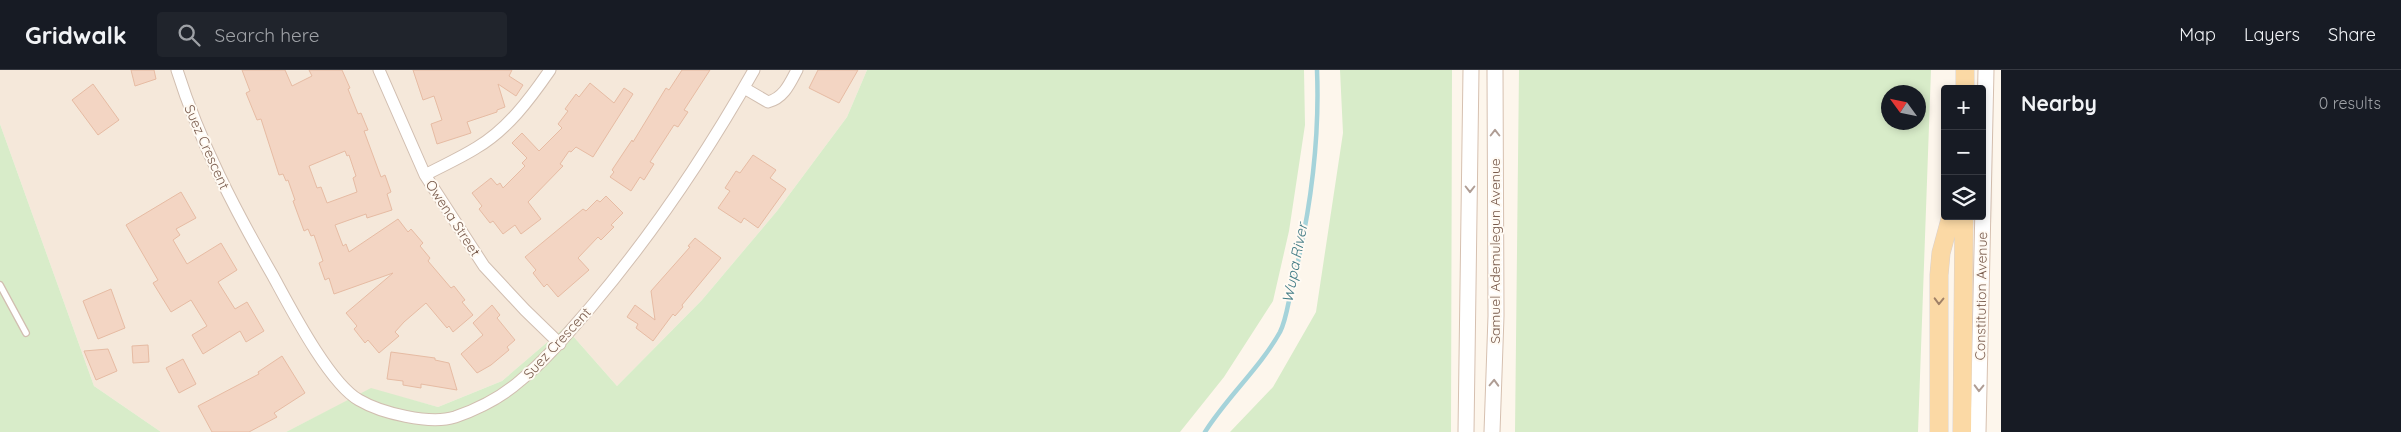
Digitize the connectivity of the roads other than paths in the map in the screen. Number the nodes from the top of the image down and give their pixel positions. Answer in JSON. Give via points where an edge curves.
{"nodes":[{"id":1,"x":177,"y":70,"type":"edge"},
{"id":2,"x":380,"y":70,"type":"edge"},
{"id":3,"x":550,"y":70,"type":"edge"},
{"id":4,"x":754,"y":70,"type":"edge"},
{"id":5,"x":797,"y":70,"type":"edge"},
{"id":6,"x":1471,"y":70,"type":"edge"},
{"id":7,"x":1495,"y":70,"type":"edge"},
{"id":8,"x":1965,"y":70,"type":"edge"},
{"id":9,"x":1986,"y":70,"type":"edge"},
{"id":10,"x":1965,"y":85,"type":"edge"},
{"id":11,"x":744,"y":88,"type":"junction"},
{"id":12,"x":425,"y":175,"type":"junction"},
{"id":13,"x":1950,"y":220,"type":"edge"},
{"id":14,"x":1964,"y":220,"type":"edge"},
{"id":15,"x":0,"y":285,"type":"edge"},
{"id":16,"x":26,"y":333,"type":"dead end"},
{"id":17,"x":560,"y":344,"type":"junction"},
{"id":18,"x":1466,"y":432,"type":"edge"},
{"id":19,"x":1492,"y":432,"type":"edge"},
{"id":20,"x":1939,"y":432,"type":"edge"},
{"id":21,"x":1962,"y":432,"type":"edge"},
{"id":22,"x":1978,"y":432,"type":"edge"}],
"edges":[{"from":1,"to":17,"type":"street","name":"Suez Crescent","via":[[205,146],[248,233],[300,324],[338,382],[357,400],[400,416],[452,418],[482,406],[520,381]]},
{"from":2,"to":12,"type":"street","name":"Owena Street"},
{"from":3,"to":12,"type":"street","via":[[512,120],[478,148]]},
{"from":4,"to":11,"type":"street","name":"Suez Crescent"},
{"from":5,"to":11,"type":"street","via":[[789,86],[776,100],[768,102]]},
{"from":6,"to":18,"type":"main road","name":"Samuel Ademulegun Avenue","one_way":true},
{"from":19,"to":7,"type":"main road","name":"Samuel Ademulegun Avenue","one_way":true,"via":[[1496,316]]},
{"from":8,"to":10,"type":"main road"},
{"from":9,"to":22,"type":"main road","name":"Constitution Avenue","one_way":true},
{"from":11,"to":17,"type":"street","name":"Suez Crescent","via":[[674,198],[624,268]]},
{"from":12,"to":17,"type":"street","name":"Owena Street","via":[[484,266]]},
{"from":13,"to":20,"type":"main road","one_way":true,"via":[[1941,253]]},
{"from":14,"to":21,"type":"main road","name":"Constitution Avenue"},
{"from":15,"to":16,"type":"lane"}]}
